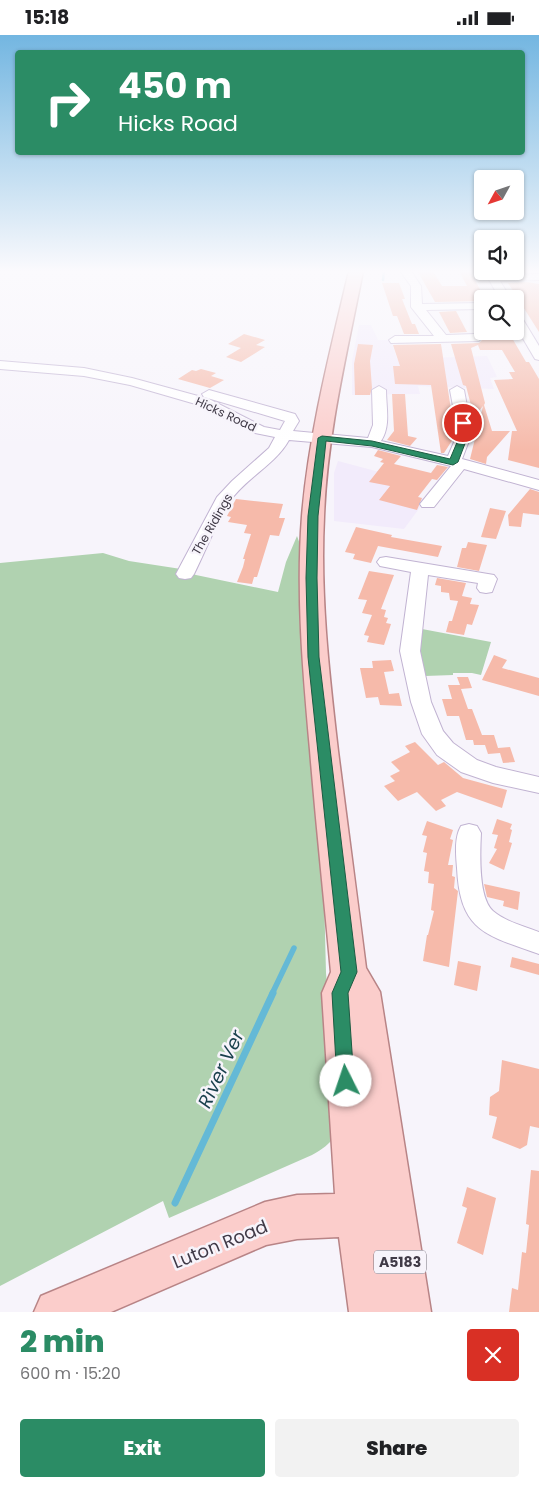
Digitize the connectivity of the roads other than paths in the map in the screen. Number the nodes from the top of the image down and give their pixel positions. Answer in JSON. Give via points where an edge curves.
{"nodes":[{"id":1,"x":344,"y":331,"type":"edge"},
{"id":2,"x":436,"y":331,"type":"edge"},
{"id":3,"x":524,"y":331,"type":"edge"},
{"id":4,"x":526,"y":334,"type":"junction"},
{"id":5,"x":539,"y":334,"type":"edge"},
{"id":6,"x":474,"y":338,"type":"edge"},
{"id":7,"x":443,"y":339,"type":"junction"},
{"id":8,"x":395,"y":340,"type":"dead end"},
{"id":9,"x":539,"y":356,"type":"edge"},
{"id":10,"x":0,"y":365,"type":"edge"},
{"id":11,"x":171,"y":383,"type":"dead end"},
{"id":12,"x":379,"y":390,"type":"dead end"},
{"id":13,"x":457,"y":390,"type":"dead end"},
{"id":14,"x":285,"y":435,"type":"junction"},
{"id":15,"x":322,"y":438,"type":"junction"},
{"id":16,"x":372,"y":443,"type":"junction"},
{"id":17,"x":457,"y":463,"type":"junction"},
{"id":18,"x":539,"y":485,"type":"edge"},
{"id":19,"x":428,"y":504,"type":"dead end"},
{"id":20,"x":386,"y":562,"type":"dead end"},
{"id":21,"x":420,"y":568,"type":"junction"},
{"id":22,"x":184,"y":574,"type":"dead end"},
{"id":23,"x":486,"y":588,"type":"dead end"},
{"id":24,"x":539,"y":785,"type":"edge"},
{"id":25,"x":469,"y":833,"type":"dead end"},
{"id":26,"x":539,"y":943,"type":"edge"},
{"id":27,"x":376,"y":1214,"type":"junction"},
{"id":28,"x":57,"y":1312,"type":"edge"},
{"id":29,"x":372,"y":1312,"type":"edge"},
{"id":30,"x":408,"y":1312,"type":"edge"}],
"edges":[{"from":1,"to":15,"type":"main road","number":"A5183"},
{"from":2,"to":7,"type":"street"},
{"from":3,"to":4,"type":"street"},
{"from":4,"to":5,"type":"street"},
{"from":4,"to":9,"type":"street"},
{"from":6,"to":7,"type":"street"},
{"from":7,"to":8,"type":"street"},
{"from":10,"to":14,"type":"street","name":"Hicks Road","via":[[84,372],[152,387],[204,403],[260,430]]},
{"from":11,"to":14,"type":"street","via":[[290,417],[292,421]]},
{"from":12,"to":16,"type":"street","via":[[380,429]]},
{"from":13,"to":17,"type":"street","via":[[465,433]]},
{"from":14,"to":15,"type":"street","name":"Hicks Road"},
{"from":14,"to":22,"type":"street","name":"The Ridings","via":[[275,451],[223,500]]},
{"from":15,"to":16,"type":"street","name":"Hicks Road"},
{"from":15,"to":27,"type":"main road","number":"A5183","via":[[313,516],[314,657],[349,972],[340,993],[347,1098]]},
{"from":16,"to":17,"type":"street","name":"Hicks Road"},
{"from":17,"to":18,"type":"street","name":"Hicks Road"},
{"from":17,"to":19,"type":"street"},
{"from":20,"to":21,"type":"street"},
{"from":21,"to":23,"type":"street","via":[[488,579]]},
{"from":21,"to":24,"type":"street","via":[[410,651],[421,702],[433,734],[445,749],[469,765],[492,775]]},
{"from":25,"to":26,"type":"street","via":[[472,899],[477,912],[495,925]]},
{"from":27,"to":28,"type":"main road","name":"Luton Road","via":[[297,1217],[265,1224]]},
{"from":27,"to":29,"type":"main road","number":"A5183"},
{"from":27,"to":30,"type":"main road","number":"A5183"}]}
